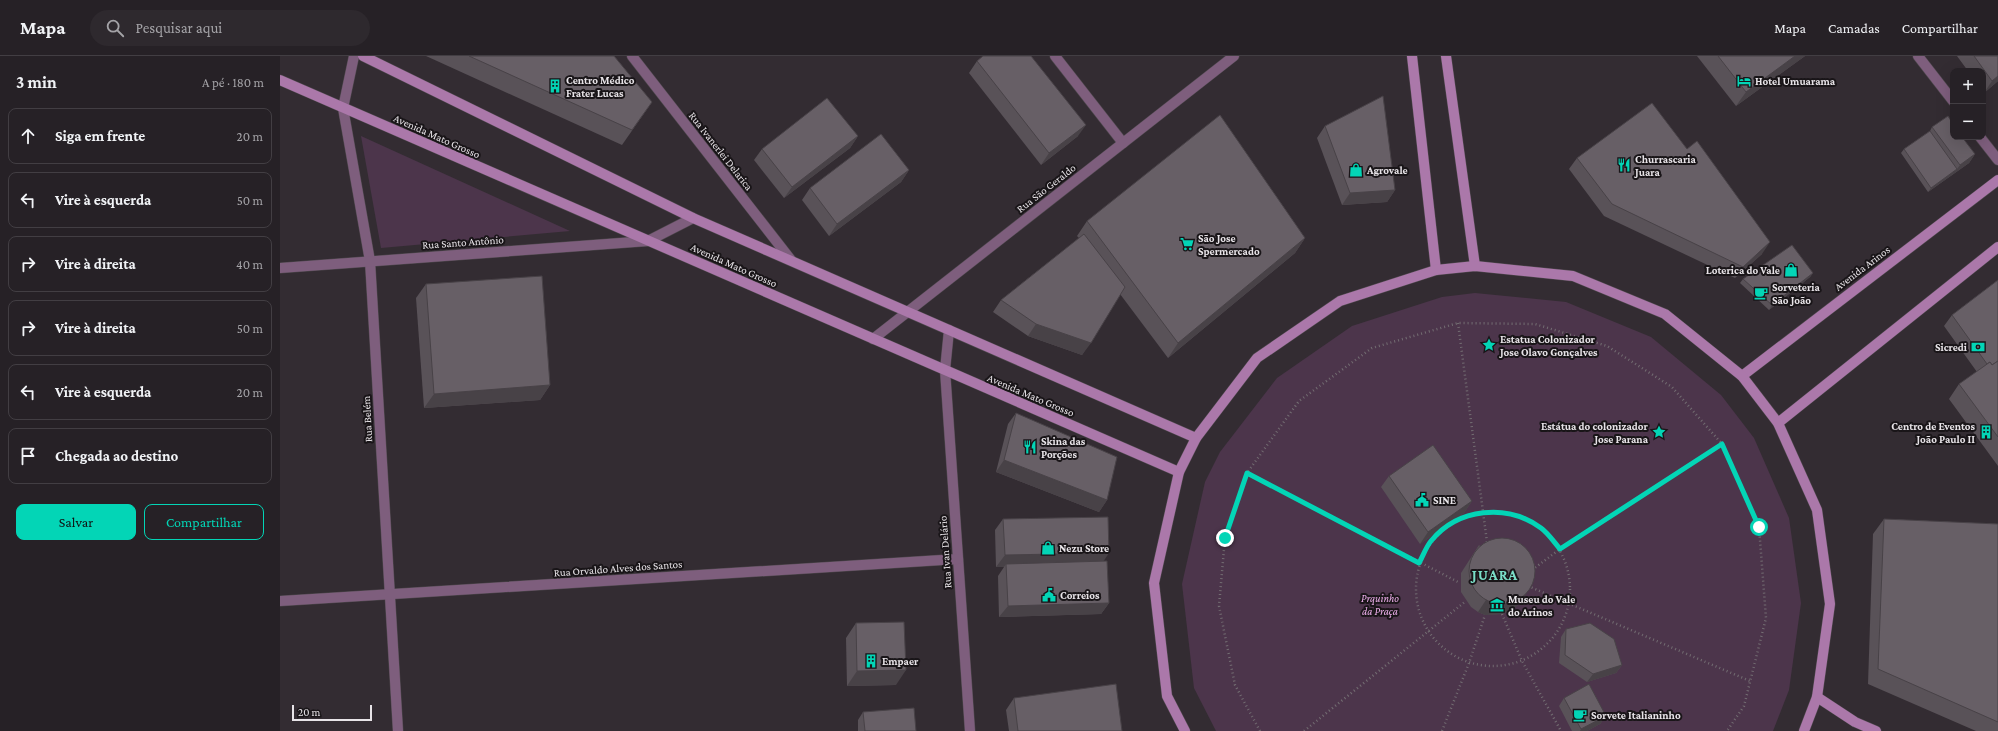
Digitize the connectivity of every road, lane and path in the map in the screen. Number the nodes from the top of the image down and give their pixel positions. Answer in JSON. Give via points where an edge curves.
{"nodes":[{"id":1,"x":354,"y":56,"type":"edge"},
{"id":2,"x":362,"y":56,"type":"edge"},
{"id":3,"x":632,"y":56,"type":"edge"},
{"id":4,"x":1055,"y":56,"type":"edge"},
{"id":5,"x":1234,"y":56,"type":"edge"},
{"id":6,"x":1412,"y":56,"type":"edge"},
{"id":7,"x":1446,"y":56,"type":"edge"},
{"id":8,"x":1918,"y":56,"type":"edge"},
{"id":9,"x":280,"y":80,"type":"edge"},
{"id":10,"x":1950,"y":97,"type":"edge"},
{"id":11,"x":343,"y":108,"type":"junction"},
{"id":12,"x":1982,"y":140,"type":"edge"},
{"id":13,"x":1123,"y":143,"type":"junction"},
{"id":14,"x":1998,"y":160,"type":"edge"},
{"id":15,"x":1998,"y":180,"type":"edge"},
{"id":16,"x":693,"y":218,"type":"junction"},
{"id":17,"x":648,"y":241,"type":"junction"},
{"id":18,"x":1998,"y":247,"type":"edge"},
{"id":19,"x":791,"y":260,"type":"junction"},
{"id":20,"x":370,"y":261,"type":"junction"},
{"id":21,"x":1475,"y":266,"type":"junction"},
{"id":22,"x":280,"y":268,"type":"edge"},
{"id":23,"x":1436,"y":270,"type":"junction"},
{"id":24,"x":908,"y":311,"type":"junction"},
{"id":25,"x":1458,"y":323,"type":"junction"},
{"id":26,"x":949,"y":330,"type":"junction"},
{"id":27,"x":873,"y":339,"type":"junction"},
{"id":28,"x":945,"y":370,"type":"junction"},
{"id":29,"x":1742,"y":376,"type":"junction"},
{"id":30,"x":1778,"y":423,"type":"junction"},
{"id":31,"x":1196,"y":438,"type":"junction"},
{"id":32,"x":1722,"y":444,"type":"junction"},
{"id":33,"x":1179,"y":472,"type":"junction"},
{"id":34,"x":1247,"y":473,"type":"junction"},
{"id":35,"x":1484,"y":512,"type":"junction"},
{"id":36,"x":1488,"y":549,"type":"edge"},
{"id":37,"x":1560,"y":549,"type":"junction"},
{"id":38,"x":958,"y":559,"type":"junction"},
{"id":39,"x":1419,"y":563,"type":"junction"},
{"id":40,"x":1526,"y":575,"type":"edge"},
{"id":41,"x":1460,"y":583,"type":"dead end"},
{"id":42,"x":1527,"y":585,"type":"edge"},
{"id":43,"x":390,"y":594,"type":"junction"},
{"id":44,"x":280,"y":601,"type":"edge"},
{"id":45,"x":1466,"y":601,"type":"dead end"},
{"id":46,"x":1569,"y":603,"type":"junction"},
{"id":47,"x":1502,"y":614,"type":"edge"},
{"id":48,"x":1485,"y":615,"type":"edge"},
{"id":49,"x":1428,"y":633,"type":"junction"},
{"id":50,"x":1522,"y":661,"type":"junction"},
{"id":51,"x":1469,"y":663,"type":"junction"},
{"id":52,"x":1750,"y":681,"type":"junction"},
{"id":53,"x":1817,"y":697,"type":"junction"},
{"id":54,"x":398,"y":731,"type":"edge"},
{"id":55,"x":970,"y":731,"type":"edge"},
{"id":56,"x":1185,"y":731,"type":"edge"},
{"id":57,"x":1260,"y":731,"type":"edge"},
{"id":58,"x":1304,"y":731,"type":"edge"},
{"id":59,"x":1442,"y":731,"type":"edge"},
{"id":60,"x":1562,"y":731,"type":"edge"},
{"id":61,"x":1727,"y":731,"type":"edge"},
{"id":62,"x":1804,"y":731,"type":"edge"},
{"id":63,"x":1876,"y":731,"type":"edge"}],
"edges":[{"from":1,"to":11,"type":"street"},
{"from":2,"to":16,"type":"main road"},
{"from":3,"to":19,"type":"street","name":"Rua Ivanerlei Delarica"},
{"from":4,"to":13,"type":"street"},
{"from":5,"to":13,"type":"street","name":"Rua São Geraldo"},
{"from":6,"to":23,"type":"main road"},
{"from":7,"to":21,"type":"main road"},
{"from":8,"to":10,"type":"street"},
{"from":9,"to":11,"type":"main road","name":"Avenida Mato Grosso"},
{"from":11,"to":17,"type":"main road","name":"Avenida Mato Grosso"},
{"from":11,"to":20,"type":"street","name":"Rua Belém"},
{"from":12,"to":14,"type":"street"},
{"from":13,"to":24,"type":"street","name":"Rua São Geraldo"},
{"from":15,"to":29,"type":"main road","name":"Avenida Arinos"},
{"from":16,"to":17,"type":"street"},
{"from":16,"to":19,"type":"main road"},
{"from":17,"to":20,"type":"street","name":"Rua Santo Antônio"},
{"from":17,"to":27,"type":"main road","name":"Avenida Mato Grosso"},
{"from":18,"to":30,"type":"main road"},
{"from":19,"to":24,"type":"main road"},
{"from":20,"to":22,"type":"street","name":"Rua Santo Antônio"},
{"from":20,"to":43,"type":"street","name":"Rua Belém"},
{"from":21,"to":23,"type":"main road"},
{"from":21,"to":29,"type":"main road","via":[[1580,278],[1665,314]]},
{"from":23,"to":31,"type":"main road","via":[[1340,301],[1257,358]]},
{"from":24,"to":26,"type":"main road"},
{"from":24,"to":27,"type":"street","name":"Rua São Geraldo"},
{"from":25,"to":32,"type":"path","via":[[1535,324],[1607,346],[1672,387]]},
{"from":25,"to":34,"type":"path","via":[[1372,348],[1299,401]]},
{"from":25,"to":35,"type":"path"},
{"from":26,"to":28,"type":"street","name":"Rua Ivan Delário"},
{"from":26,"to":31,"type":"main road"},
{"from":27,"to":28,"type":"main road","name":"Avenida Mato Grosso"},
{"from":28,"to":33,"type":"main road","name":"Avenida Mato Grosso"},
{"from":28,"to":38,"type":"street","name":"Rua Ivan Delário"},
{"from":29,"to":30,"type":"main road"},
{"from":30,"to":53,"type":"main road","via":[[1817,510],[1830,604]]},
{"from":31,"to":33,"type":"main road"},
{"from":32,"to":37,"type":"path"},
{"from":32,"to":52,"type":"path","via":[[1759,527],[1766,618]]},
{"from":33,"to":56,"type":"main road","via":[[1154,583],[1167,696]]},
{"from":34,"to":39,"type":"path"},
{"from":34,"to":57,"type":"path","via":[[1225,538],[1219,606],[1235,685]]},
{"from":35,"to":36,"type":"path"},
{"from":35,"to":37,"type":"path","via":[[1518,515],[1542,529]]},
{"from":35,"to":39,"type":"path","via":[[1470,514],[1448,525],[1430,542]]},
{"from":37,"to":40,"type":"path"},
{"from":37,"to":46,"type":"path","via":[[1569,574]]},
{"from":38,"to":43,"type":"street","name":"Rua Orvaldo Alves dos Santos"},
{"from":38,"to":55,"type":"street","name":"Rua Ivan Delário"},
{"from":39,"to":41,"type":"path"},
{"from":39,"to":49,"type":"path","via":[[1414,587],[1418,611]]},
{"from":42,"to":46,"type":"path"},
{"from":43,"to":44,"type":"street","name":"Rua Orvaldo Alves dos Santos"},
{"from":43,"to":54,"type":"street","name":"Rua Belém"},
{"from":45,"to":49,"type":"path"},
{"from":46,"to":50,"type":"path","via":[[1562,626],[1545,647]]},
{"from":46,"to":52,"type":"path"},
{"from":47,"to":50,"type":"path"},
{"from":48,"to":51,"type":"path"},
{"from":49,"to":51,"type":"path","via":[[1445,650]]},
{"from":49,"to":58,"type":"path"},
{"from":50,"to":51,"type":"path","via":[[1496,666]]},
{"from":50,"to":60,"type":"path"},
{"from":51,"to":59,"type":"path"},
{"from":52,"to":61,"type":"path","via":[[1744,706]]},
{"from":53,"to":62,"type":"main road"},
{"from":53,"to":63,"type":"main road","via":[[1855,722]]}]}
